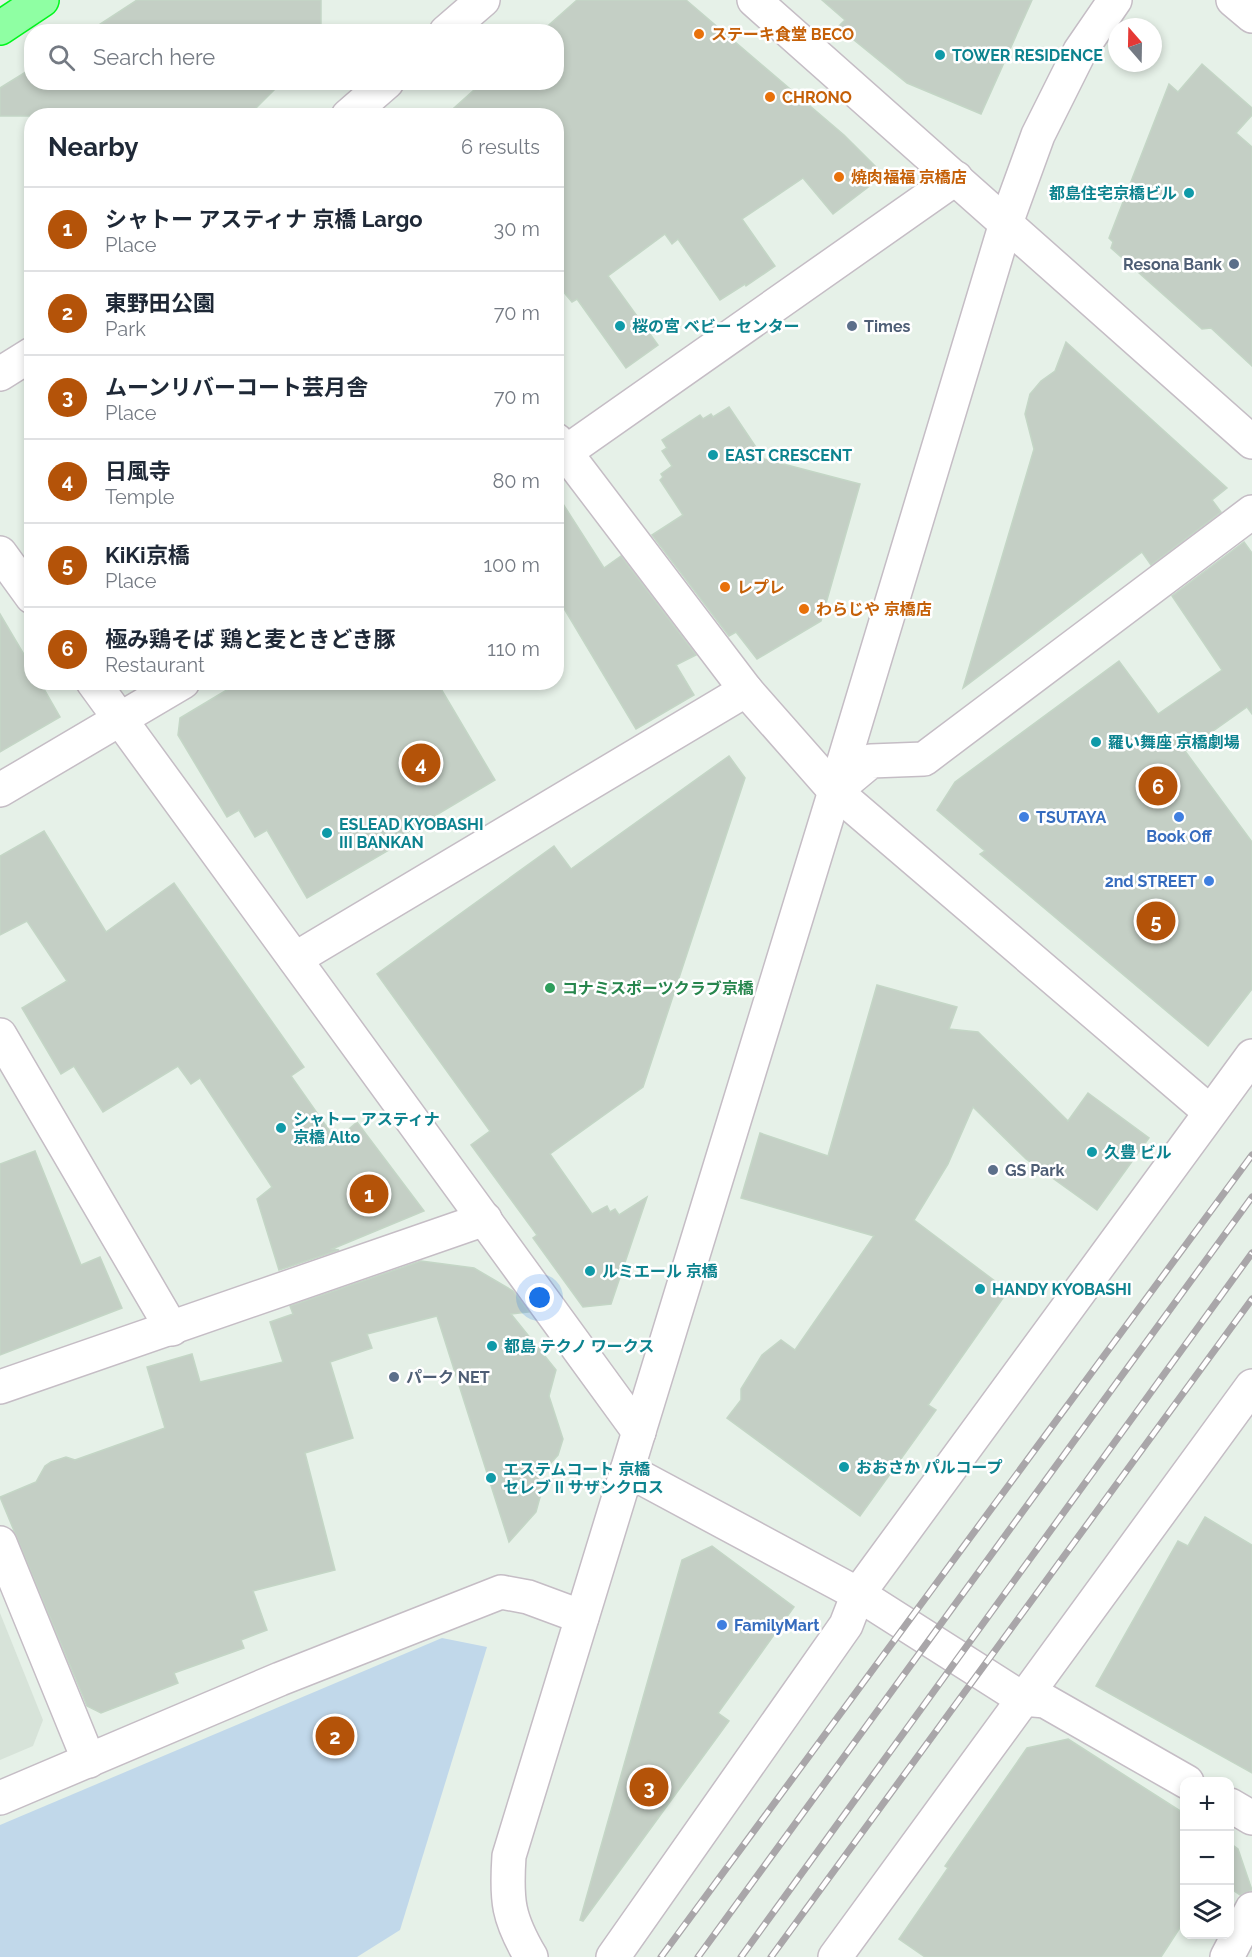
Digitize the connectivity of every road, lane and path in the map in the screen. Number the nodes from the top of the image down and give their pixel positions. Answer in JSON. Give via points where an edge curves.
{"nodes":[{"id":1,"x":42,"y":0,"type":"edge"},
{"id":2,"x":483,"y":0,"type":"edge"},
{"id":3,"x":754,"y":0,"type":"edge"},
{"id":4,"x":1115,"y":0,"type":"edge"},
{"id":5,"x":1233,"y":0,"type":"edge"},
{"id":6,"x":1252,"y":16,"type":"edge"},
{"id":7,"x":455,"y":24,"type":"edge"},
{"id":8,"x":0,"y":28,"type":"edge"},
{"id":9,"x":378,"y":90,"type":"edge"},
{"id":10,"x":357,"y":108,"type":"edge"},
{"id":11,"x":956,"y":178,"type":"junction"},
{"id":12,"x":1006,"y":223,"type":"junction"},
{"id":13,"x":24,"y":359,"type":"edge"},
{"id":14,"x":0,"y":374,"type":"edge"},
{"id":15,"x":1252,"y":442,"type":"edge"},
{"id":16,"x":564,"y":448,"type":"edge"},
{"id":17,"x":564,"y":456,"type":"edge"},
{"id":18,"x":1252,"y":512,"type":"edge"},
{"id":19,"x":0,"y":553,"type":"edge"},
{"id":20,"x":24,"y":586,"type":"edge"},
{"id":21,"x":99,"y":690,"type":"edge"},
{"id":22,"x":170,"y":690,"type":"edge"},
{"id":23,"x":746,"y":690,"type":"junction"},
{"id":24,"x":120,"y":720,"type":"junction"},
{"id":25,"x":0,"y":790,"type":"edge"},
{"id":26,"x":835,"y":791,"type":"junction"},
{"id":27,"x":295,"y":959,"type":"junction"},
{"id":28,"x":0,"y":1035,"type":"edge"},
{"id":29,"x":1252,"y":1056,"type":"edge"},
{"id":30,"x":1210,"y":1112,"type":"junction"},
{"id":31,"x":485,"y":1219,"type":"junction"},
{"id":32,"x":172,"y":1329,"type":"junction"},
{"id":33,"x":1252,"y":1386,"type":"edge"},
{"id":34,"x":0,"y":1387,"type":"edge"},
{"id":35,"x":639,"y":1431,"type":"junction"},
{"id":36,"x":627,"y":1470,"type":"junction"},
{"id":37,"x":0,"y":1544,"type":"edge"},
{"id":38,"x":858,"y":1594,"type":"junction"},
{"id":39,"x":582,"y":1617,"type":"junction"},
{"id":40,"x":1023,"y":1699,"type":"junction"},
{"id":41,"x":88,"y":1761,"type":"junction"},
{"id":42,"x":1180,"y":1778,"type":"edge"},
{"id":43,"x":0,"y":1798,"type":"edge"},
{"id":44,"x":1234,"y":1807,"type":"edge"},
{"id":45,"x":1252,"y":1818,"type":"edge"},
{"id":46,"x":1252,"y":1909,"type":"edge"},
{"id":47,"x":531,"y":1957,"type":"edge"},
{"id":48,"x":613,"y":1957,"type":"edge"},
{"id":49,"x":835,"y":1957,"type":"edge"},
{"id":50,"x":1227,"y":1957,"type":"edge"}],
"edges":[{"from":1,"to":8,"type":"highway"},
{"from":2,"to":7,"type":"street"},
{"from":3,"to":11,"type":"street"},
{"from":4,"to":12,"type":"street","via":[[1080,51],[1038,135]]},
{"from":5,"to":6,"type":"street"},
{"from":9,"to":10,"type":"street"},
{"from":11,"to":12,"type":"street"},
{"from":11,"to":16,"type":"street"},
{"from":12,"to":15,"type":"street"},
{"from":12,"to":26,"type":"street"},
{"from":13,"to":14,"type":"street"},
{"from":17,"to":23,"type":"street"},
{"from":18,"to":26,"type":"street","via":[[924,759],[871,761]]},
{"from":19,"to":20,"type":"street"},
{"from":21,"to":24,"type":"street"},
{"from":22,"to":24,"type":"street"},
{"from":23,"to":26,"type":"street"},
{"from":23,"to":27,"type":"street"},
{"from":24,"to":25,"type":"street"},
{"from":24,"to":27,"type":"street"},
{"from":26,"to":30,"type":"street"},
{"from":26,"to":35,"type":"street"},
{"from":27,"to":31,"type":"street"},
{"from":28,"to":32,"type":"street"},
{"from":29,"to":30,"type":"street"},
{"from":30,"to":38,"type":"street"},
{"from":31,"to":32,"type":"street"},
{"from":31,"to":35,"type":"street"},
{"from":32,"to":34,"type":"street"},
{"from":33,"to":40,"type":"street"},
{"from":35,"to":36,"type":"street"},
{"from":36,"to":38,"type":"street"},
{"from":36,"to":39,"type":"street"},
{"from":37,"to":41,"type":"street"},
{"from":38,"to":40,"type":"street"},
{"from":38,"to":48,"type":"street","via":[[846,1625]]},
{"from":39,"to":41,"type":"street","via":[[528,1597],[501,1592],[280,1679]]},
{"from":39,"to":47,"type":"street","via":[[509,1856],[510,1916]]},
{"from":40,"to":42,"type":"street","via":[[1045,1701]]},
{"from":40,"to":49,"type":"street"},
{"from":41,"to":43,"type":"street"},
{"from":44,"to":45,"type":"street"},
{"from":46,"to":50,"type":"street"}]}
